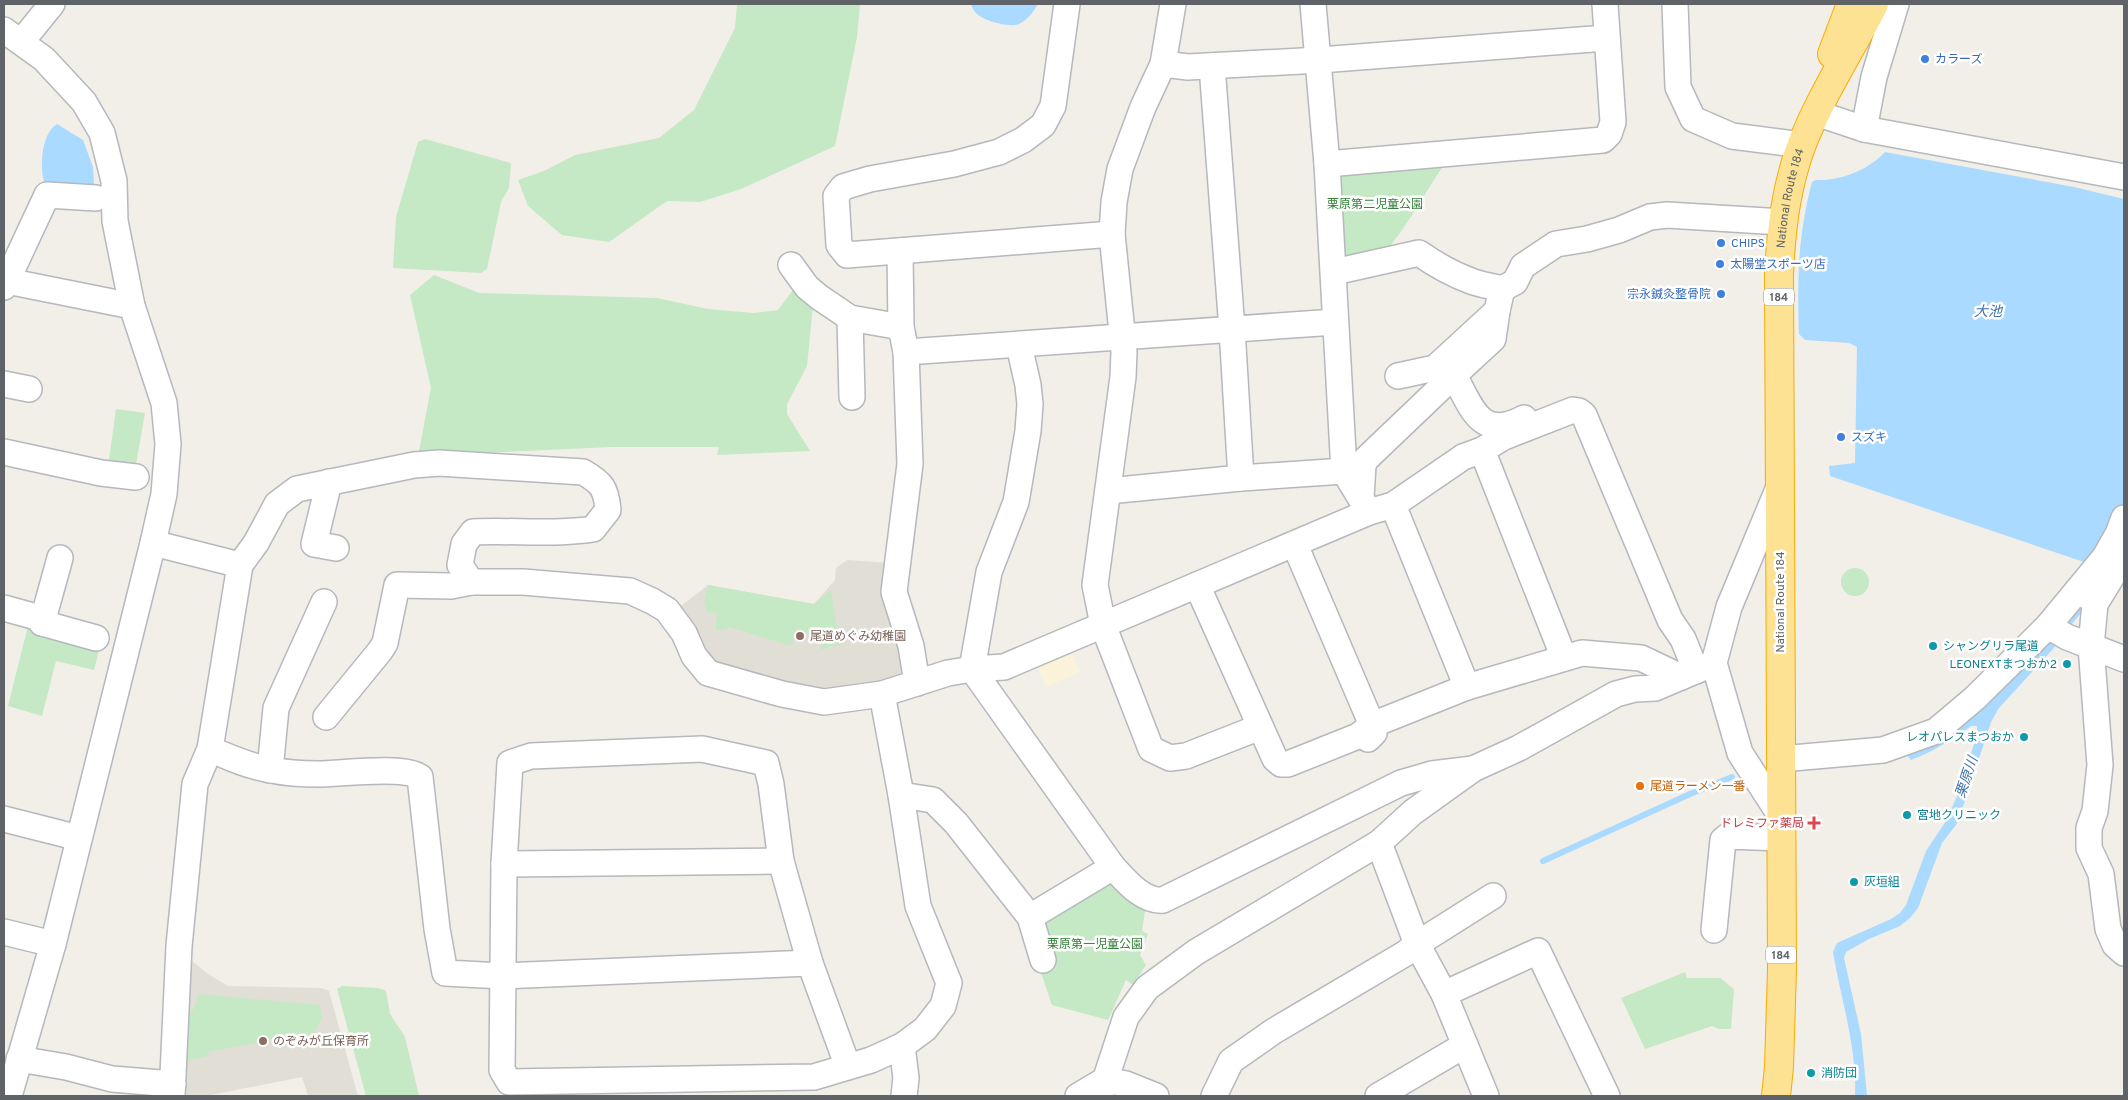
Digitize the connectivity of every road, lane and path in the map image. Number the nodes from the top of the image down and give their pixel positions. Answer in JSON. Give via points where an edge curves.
{"nodes":[{"id":1,"x":52,"y":4,"type":"edge"},
{"id":2,"x":1066,"y":4,"type":"edge"},
{"id":3,"x":1173,"y":4,"type":"edge"},
{"id":4,"x":1313,"y":4,"type":"edge"},
{"id":5,"x":1605,"y":4,"type":"edge"},
{"id":6,"x":1675,"y":4,"type":"edge"},
{"id":7,"x":1850,"y":4,"type":"edge"},
{"id":8,"x":1874,"y":4,"type":"edge"},
{"id":9,"x":1896,"y":4,"type":"edge"},
{"id":10,"x":13,"y":36,"type":"edge"},
{"id":11,"x":1606,"y":38,"type":"junction"},
{"id":12,"x":1320,"y":60,"type":"junction"},
{"id":13,"x":1163,"y":64,"type":"junction"},
{"id":14,"x":1212,"y":66,"type":"junction"},
{"id":15,"x":1816,"y":113,"type":"junction"},
{"id":16,"x":1864,"y":129,"type":"junction"},
{"id":17,"x":1802,"y":145,"type":"junction"},
{"id":18,"x":1327,"y":164,"type":"junction"},
{"id":19,"x":2124,"y":178,"type":"edge"},
{"id":20,"x":96,"y":198,"type":"dead end"},
{"id":21,"x":1782,"y":222,"type":"junction"},
{"id":22,"x":1112,"y":234,"type":"junction"},
{"id":23,"x":900,"y":251,"type":"junction"},
{"id":24,"x":791,"y":265,"type":"dead end"},
{"id":25,"x":1334,"y":272,"type":"junction"},
{"id":26,"x":5,"y":282,"type":"edge"},
{"id":27,"x":1499,"y":300,"type":"junction"},
{"id":28,"x":132,"y":306,"type":"junction"},
{"id":29,"x":850,"y":318,"type":"junction"},
{"id":30,"x":1335,"y":322,"type":"junction"},
{"id":31,"x":901,"y":327,"type":"junction"},
{"id":32,"x":1232,"y":328,"type":"junction"},
{"id":33,"x":1122,"y":337,"type":"junction"},
{"id":34,"x":1019,"y":345,"type":"junction"},
{"id":35,"x":906,"y":352,"type":"junction"},
{"id":36,"x":1454,"y":375,"type":"junction"},
{"id":37,"x":1398,"y":376,"type":"dead end"},
{"id":38,"x":4,"y":384,"type":"edge"},
{"id":39,"x":29,"y":389,"type":"dead end"},
{"id":40,"x":852,"y":397,"type":"dead end"},
{"id":41,"x":1533,"y":414,"type":"dead end"},
{"id":42,"x":1482,"y":450,"type":"junction"},
{"id":43,"x":4,"y":452,"type":"edge"},
{"id":44,"x":1344,"y":471,"type":"junction"},
{"id":45,"x":136,"y":477,"type":"dead end"},
{"id":46,"x":1241,"y":478,"type":"junction"},
{"id":47,"x":329,"y":482,"type":"junction"},
{"id":48,"x":1779,"y":487,"type":"junction"},
{"id":49,"x":1108,"y":491,"type":"junction"},
{"id":50,"x":1365,"y":505,"type":"junction"},
{"id":51,"x":1393,"y":505,"type":"junction"},
{"id":52,"x":2124,"y":518,"type":"edge"},
{"id":53,"x":153,"y":543,"type":"junction"},
{"id":54,"x":1295,"y":545,"type":"junction"},
{"id":55,"x":336,"y":548,"type":"dead end"},
{"id":56,"x":2124,"y":557,"type":"edge"},
{"id":57,"x":60,"y":558,"type":"dead end"},
{"id":58,"x":240,"y":565,"type":"junction"},
{"id":59,"x":471,"y":582,"type":"junction"},
{"id":60,"x":1198,"y":585,"type":"junction"},
{"id":61,"x":2087,"y":598,"type":"junction"},
{"id":62,"x":324,"y":602,"type":"dead end"},
{"id":63,"x":4,"y":608,"type":"edge"},
{"id":64,"x":42,"y":623,"type":"junction"},
{"id":65,"x":1103,"y":625,"type":"junction"},
{"id":66,"x":2056,"y":631,"type":"junction"},
{"id":67,"x":96,"y":638,"type":"dead end"},
{"id":68,"x":2091,"y":646,"type":"junction"},
{"id":69,"x":1564,"y":658,"type":"junction"},
{"id":70,"x":2124,"y":659,"type":"edge"},
{"id":71,"x":972,"y":669,"type":"junction"},
{"id":72,"x":1697,"y":670,"type":"junction"},
{"id":73,"x":917,"y":683,"type":"junction"},
{"id":74,"x":1468,"y":687,"type":"junction"},
{"id":75,"x":882,"y":694,"type":"junction"},
{"id":76,"x":326,"y":716,"type":"dead end"},
{"id":77,"x":1372,"y":725,"type":"junction"},
{"id":78,"x":1260,"y":727,"type":"junction"},
{"id":79,"x":210,"y":749,"type":"junction"},
{"id":80,"x":1781,"y":759,"type":"junction"},
{"id":81,"x":1323,"y":765,"type":"dead end"},
{"id":82,"x":270,"y":770,"type":"junction"},
{"id":83,"x":1473,"y":770,"type":"junction"},
{"id":84,"x":901,"y":795,"type":"junction"},
{"id":85,"x":4,"y":819,"type":"edge"},
{"id":86,"x":1780,"y":826,"type":"junction"},
{"id":87,"x":79,"y":838,"type":"junction"},
{"id":88,"x":1379,"y":844,"type":"junction"},
{"id":89,"x":781,"y":861,"type":"junction"},
{"id":90,"x":504,"y":864,"type":"junction"},
{"id":91,"x":1113,"y":867,"type":"junction"},
{"id":92,"x":1492,"y":896,"type":"dead end"},
{"id":93,"x":1030,"y":917,"type":"junction"},
{"id":94,"x":1714,"y":930,"type":"dead end"},
{"id":95,"x":4,"y":932,"type":"edge"},
{"id":96,"x":53,"y":944,"type":"junction"},
{"id":97,"x":1417,"y":944,"type":"junction"},
{"id":98,"x":2124,"y":953,"type":"edge"},
{"id":99,"x":1044,"y":960,"type":"dead end"},
{"id":100,"x":810,"y":963,"type":"junction"},
{"id":101,"x":502,"y":976,"type":"junction"},
{"id":102,"x":1444,"y":994,"type":"junction"},
{"id":103,"x":1465,"y":1045,"type":"junction"},
{"id":104,"x":902,"y":1046,"type":"junction"},
{"id":105,"x":15,"y":1050,"type":"edge"},
{"id":106,"x":848,"y":1067,"type":"junction"},
{"id":107,"x":699,"y":1078,"type":"junction"},
{"id":108,"x":1102,"y":1088,"type":"edge"},
{"id":109,"x":579,"y":1089,"type":"edge"},
{"id":110,"x":173,"y":1090,"type":"edge"},
{"id":111,"x":9,"y":1096,"type":"edge"},
{"id":112,"x":730,"y":1096,"type":"edge"},
{"id":113,"x":904,"y":1096,"type":"edge"},
{"id":114,"x":1078,"y":1096,"type":"edge"},
{"id":115,"x":1156,"y":1096,"type":"edge"},
{"id":116,"x":1214,"y":1096,"type":"edge"},
{"id":117,"x":1378,"y":1096,"type":"edge"},
{"id":118,"x":1486,"y":1096,"type":"edge"},
{"id":119,"x":1607,"y":1096,"type":"edge"},
{"id":120,"x":1776,"y":1096,"type":"edge"}],
"edges":[{"from":1,"to":10,"type":"street"},
{"from":2,"to":23,"type":"street","via":[[1053,106],[1043,125],[999,152],[954,164],[870,179],[843,187],[836,196],[839,245],[847,255]]},
{"from":3,"to":13,"type":"street"},
{"from":4,"to":12,"type":"street"},
{"from":5,"to":11,"type":"street"},
{"from":6,"to":17,"type":"street","via":[[1678,86],[1693,119],[1732,136]]},
{"from":7,"to":15,"type":"highway","number":"184","via":[[1825,72]]},
{"from":8,"to":15,"type":"highway","number":"184"},
{"from":9,"to":16,"type":"street","via":[[1874,77]]},
{"from":10,"to":28,"type":"street","via":[[44,58],[84,102],[102,133],[114,181],[115,221]]},
{"from":11,"to":12,"type":"street"},
{"from":11,"to":18,"type":"street","via":[[1613,122],[1610,134],[1603,140]]},
{"from":12,"to":14,"type":"street"},
{"from":12,"to":18,"type":"street"},
{"from":13,"to":14,"type":"street"},
{"from":13,"to":22,"type":"street","via":[[1120,169]]},
{"from":14,"to":32,"type":"street"},
{"from":15,"to":16,"type":"street"},
{"from":15,"to":17,"type":"highway","name":"National Route 184","number":"184"},
{"from":16,"to":19,"type":"street"},
{"from":17,"to":21,"type":"highway","name":"National Route 184","number":"184"},
{"from":18,"to":25,"type":"street"},
{"from":20,"to":26,"type":"street","via":[[47,196]]},
{"from":21,"to":27,"type":"street","via":[[1667,215],[1650,217],[1619,230],[1556,244],[1523,266],[1515,282]]},
{"from":21,"to":48,"type":"highway","name":"National Route 184","number":"184"},
{"from":22,"to":23,"type":"street"},
{"from":22,"to":33,"type":"street"},
{"from":23,"to":31,"type":"street"},
{"from":24,"to":29,"type":"street","via":[[807,287]]},
{"from":25,"to":27,"type":"street","via":[[1419,253]]},
{"from":25,"to":30,"type":"street"},
{"from":26,"to":28,"type":"street"},
{"from":27,"to":36,"type":"street","via":[[1494,339]]},
{"from":27,"to":37,"type":"street","via":[[1435,368]]},
{"from":28,"to":53,"type":"street","via":[[164,403],[168,444],[164,494]]},
{"from":29,"to":31,"type":"street"},
{"from":29,"to":40,"type":"street"},
{"from":30,"to":32,"type":"street"},
{"from":30,"to":44,"type":"street"},
{"from":31,"to":35,"type":"street"},
{"from":32,"to":33,"type":"street"},
{"from":32,"to":46,"type":"street"},
{"from":33,"to":34,"type":"street"},
{"from":33,"to":49,"type":"street","via":[[1123,377]]},
{"from":34,"to":35,"type":"street"},
{"from":34,"to":71,"type":"street","via":[[1030,404],[1027,438],[1016,502],[989,572]]},
{"from":35,"to":73,"type":"street","via":[[910,464],[894,592],[911,646]]},
{"from":36,"to":41,"type":"street","via":[[1477,417],[1485,424],[1501,426]]},
{"from":36,"to":50,"type":"street","via":[[1366,459],[1363,465]]},
{"from":38,"to":39,"type":"street"},
{"from":42,"to":51,"type":"street","via":[[1463,457]]},
{"from":42,"to":69,"type":"street"},
{"from":42,"to":72,"type":"street","via":[[1573,410],[1584,415],[1670,620]]},
{"from":43,"to":45,"type":"street"},
{"from":44,"to":46,"type":"street"},
{"from":44,"to":50,"type":"street"},
{"from":46,"to":49,"type":"street"},
{"from":47,"to":55,"type":"street","via":[[314,544]]},
{"from":47,"to":58,"type":"street","via":[[297,488],[277,504]]},
{"from":47,"to":59,"type":"street","via":[[414,465],[448,462],[583,472],[597,480],[606,492],[608,510],[593,529],[566,533],[473,532],[464,544],[460,565]]},
{"from":48,"to":72,"type":"street","via":[[1729,607]]},
{"from":48,"to":80,"type":"highway","name":"National Route 184","number":"184"},
{"from":49,"to":65,"type":"street","via":[[1095,585]]},
{"from":50,"to":51,"type":"street"},
{"from":50,"to":54,"type":"street"},
{"from":51,"to":74,"type":"street"},
{"from":52,"to":61,"type":"street"},
{"from":53,"to":58,"type":"street"},
{"from":53,"to":87,"type":"street"},
{"from":54,"to":60,"type":"street"},
{"from":54,"to":77,"type":"street"},
{"from":56,"to":61,"type":"street"},
{"from":57,"to":64,"type":"street"},
{"from":58,"to":79,"type":"street"},
{"from":59,"to":75,"type":"street","via":[[522,582],[630,591],[666,610],[684,633],[694,656],[708,672],[782,694],[824,702]]},
{"from":59,"to":76,"type":"street","via":[[450,586],[397,585],[385,642]]},
{"from":60,"to":65,"type":"street"},
{"from":60,"to":78,"type":"street"},
{"from":61,"to":66,"type":"street"},
{"from":61,"to":68,"type":"street"},
{"from":62,"to":82,"type":"street","via":[[276,708]]},
{"from":63,"to":64,"type":"street","via":[[40,618]]},
{"from":64,"to":67,"type":"street"},
{"from":65,"to":71,"type":"street","via":[[1004,667]]},
{"from":65,"to":78,"type":"street","via":[[1151,749],[1170,758],[1186,756]]},
{"from":66,"to":68,"type":"street"},
{"from":66,"to":80,"type":"street","via":[[1936,731],[1883,750]]},
{"from":68,"to":70,"type":"street"},
{"from":68,"to":98,"type":"street","via":[[2100,765],[2095,811],[2089,828],[2089,848],[2101,874],[2108,930],[2115,945]]},
{"from":69,"to":72,"type":"street","via":[[1582,653],[1641,658]]},
{"from":69,"to":74,"type":"street"},
{"from":71,"to":73,"type":"street"},
{"from":71,"to":91,"type":"street"},
{"from":72,"to":83,"type":"street","via":[[1655,688],[1616,694]]},
{"from":72,"to":86,"type":"street"},
{"from":73,"to":75,"type":"street"},
{"from":74,"to":77,"type":"street"},
{"from":75,"to":84,"type":"street"},
{"from":77,"to":78,"type":"street","via":[[1358,736],[1288,764],[1281,764],[1275,759]]},
{"from":77,"to":81,"type":"street","via":[[1374,733],[1358,749]]},
{"from":79,"to":82,"type":"street"},
{"from":79,"to":110,"type":"street","via":[[195,784],[180,946]]},
{"from":80,"to":86,"type":"highway","name":"National Route 184","number":"184"},
{"from":82,"to":101,"type":"street","via":[[316,774],[390,770],[413,772],[420,777],[445,973]]},
{"from":83,"to":88,"type":"street","via":[[1413,812]]},
{"from":83,"to":91,"type":"street","via":[[1432,774],[1400,783],[1163,900],[1155,901],[1132,888]]},
{"from":84,"to":93,"type":"street","via":[[934,800]]},
{"from":84,"to":104,"type":"street","via":[[918,906],[949,983],[943,1006],[925,1029]]},
{"from":85,"to":87,"type":"street"},
{"from":86,"to":94,"type":"street","via":[[1728,836],[1723,840]]},
{"from":86,"to":120,"type":"highway","name":"National Route 184","number":"184","via":[[1782,970]]},
{"from":87,"to":96,"type":"street"},
{"from":88,"to":97,"type":"street"},
{"from":88,"to":108,"type":"street","via":[[1196,952],[1147,988],[1126,1017]]},
{"from":89,"to":90,"type":"street"},
{"from":89,"to":90,"type":"street","via":[[766,763],[702,749],[531,756],[510,763]]},
{"from":89,"to":100,"type":"street"},
{"from":90,"to":101,"type":"street"},
{"from":91,"to":93,"type":"street"},
{"from":92,"to":97,"type":"street"},
{"from":93,"to":99,"type":"street"},
{"from":95,"to":96,"type":"street"},
{"from":96,"to":105,"type":"street"},
{"from":97,"to":102,"type":"street"},
{"from":97,"to":116,"type":"street","via":[[1274,1031],[1232,1061]]},
{"from":100,"to":101,"type":"street"},
{"from":100,"to":106,"type":"street"},
{"from":101,"to":109,"type":"street","via":[[502,1070],[509,1082]]},
{"from":102,"to":103,"type":"street"},
{"from":102,"to":119,"type":"street","via":[[1538,951]]},
{"from":103,"to":117,"type":"street"},
{"from":103,"to":118,"type":"street"},
{"from":104,"to":106,"type":"street"},
{"from":104,"to":113,"type":"street","via":[[906,1078]]},
{"from":105,"to":110,"type":"street","via":[[112,1079]]},
{"from":105,"to":111,"type":"street"},
{"from":106,"to":107,"type":"street","via":[[814,1077]]},
{"from":107,"to":109,"type":"street"},
{"from":107,"to":112,"type":"street"},
{"from":108,"to":114,"type":"street"},
{"from":108,"to":115,"type":"street","via":[[1126,1084]]}]}
